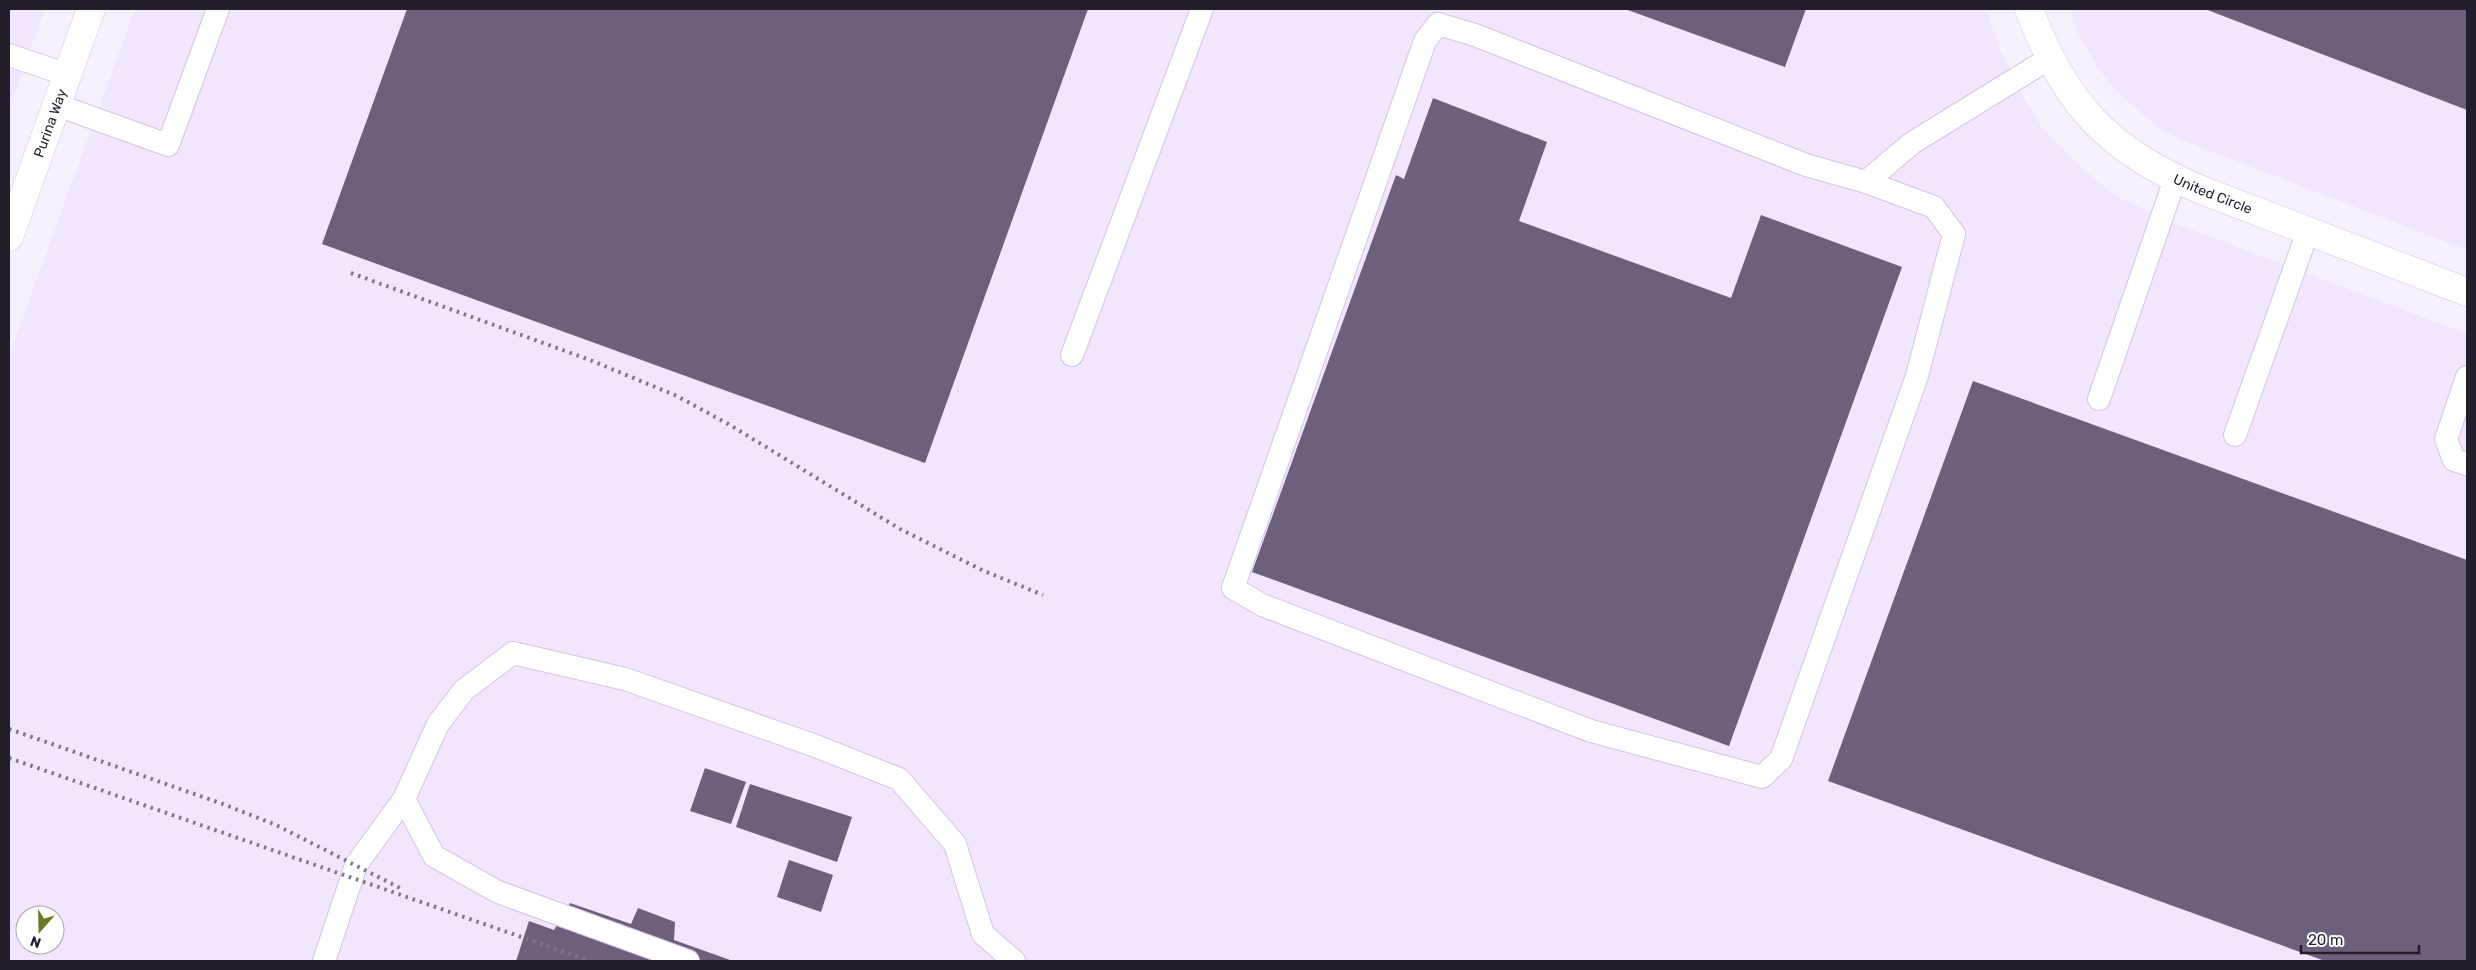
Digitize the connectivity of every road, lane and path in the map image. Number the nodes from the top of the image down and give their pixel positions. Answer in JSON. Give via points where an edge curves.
{"nodes":[{"id":1,"x":91,"y":9,"type":"edge"},
{"id":2,"x":218,"y":9,"type":"edge"},
{"id":3,"x":1202,"y":9,"type":"edge"},
{"id":4,"x":2029,"y":9,"type":"edge"},
{"id":5,"x":9,"y":56,"type":"edge"},
{"id":6,"x":2050,"y":58,"type":"junction"},
{"id":7,"x":68,"y":75,"type":"junction"},
{"id":8,"x":57,"y":105,"type":"junction"},
{"id":9,"x":2175,"y":179,"type":"junction"},
{"id":10,"x":1866,"y":182,"type":"junction"},
{"id":11,"x":2308,"y":231,"type":"junction"},
{"id":12,"x":9,"y":237,"type":"edge"},
{"id":13,"x":2467,"y":292,"type":"edge"},
{"id":14,"x":1072,"y":355,"type":"dead end"},
{"id":15,"x":2467,"y":378,"type":"edge"},
{"id":16,"x":2099,"y":399,"type":"dead end"},
{"id":17,"x":2235,"y":435,"type":"dead end"},
{"id":18,"x":2467,"y":464,"type":"edge"},
{"id":19,"x":404,"y":799,"type":"junction"},
{"id":20,"x":324,"y":961,"type":"edge"},
{"id":21,"x":688,"y":961,"type":"edge"},
{"id":22,"x":1014,"y":961,"type":"edge"}],
"edges":[{"from":1,"to":7,"type":"street","name":"Purina Way"},
{"from":2,"to":8,"type":"lane","via":[[168,145]]},
{"from":3,"to":14,"type":"lane"},
{"from":4,"to":6,"type":"street","name":"United Circle"},
{"from":5,"to":7,"type":"lane"},
{"from":6,"to":9,"type":"street","name":"United Circle","via":[[2085,112],[2109,138]]},
{"from":6,"to":10,"type":"lane","via":[[1912,143]]},
{"from":7,"to":8,"type":"street","name":"Purina Way"},
{"from":8,"to":12,"type":"street","name":"Purina Way"},
{"from":9,"to":11,"type":"street","name":"United Circle"},
{"from":9,"to":16,"type":"lane"},
{"from":10,"to":10,"type":"lane","via":[[1806,165],[1475,35],[1438,24],[1425,41],[1233,588],[1262,605],[1591,731],[1762,777],[1781,759],[1910,395],[1954,234],[1934,207]]},
{"from":11,"to":13,"type":"street","name":"United Circle"},
{"from":11,"to":17,"type":"lane"},
{"from":15,"to":18,"type":"lane","via":[[2446,439],[2454,460]]},
{"from":19,"to":20,"type":"lane","via":[[356,865]]},
{"from":19,"to":21,"type":"lane","via":[[434,856],[498,892]]},
{"from":19,"to":22,"type":"lane","via":[[438,724],[464,690],[513,653],[625,679],[899,779],[955,844],[983,934]]}]}
